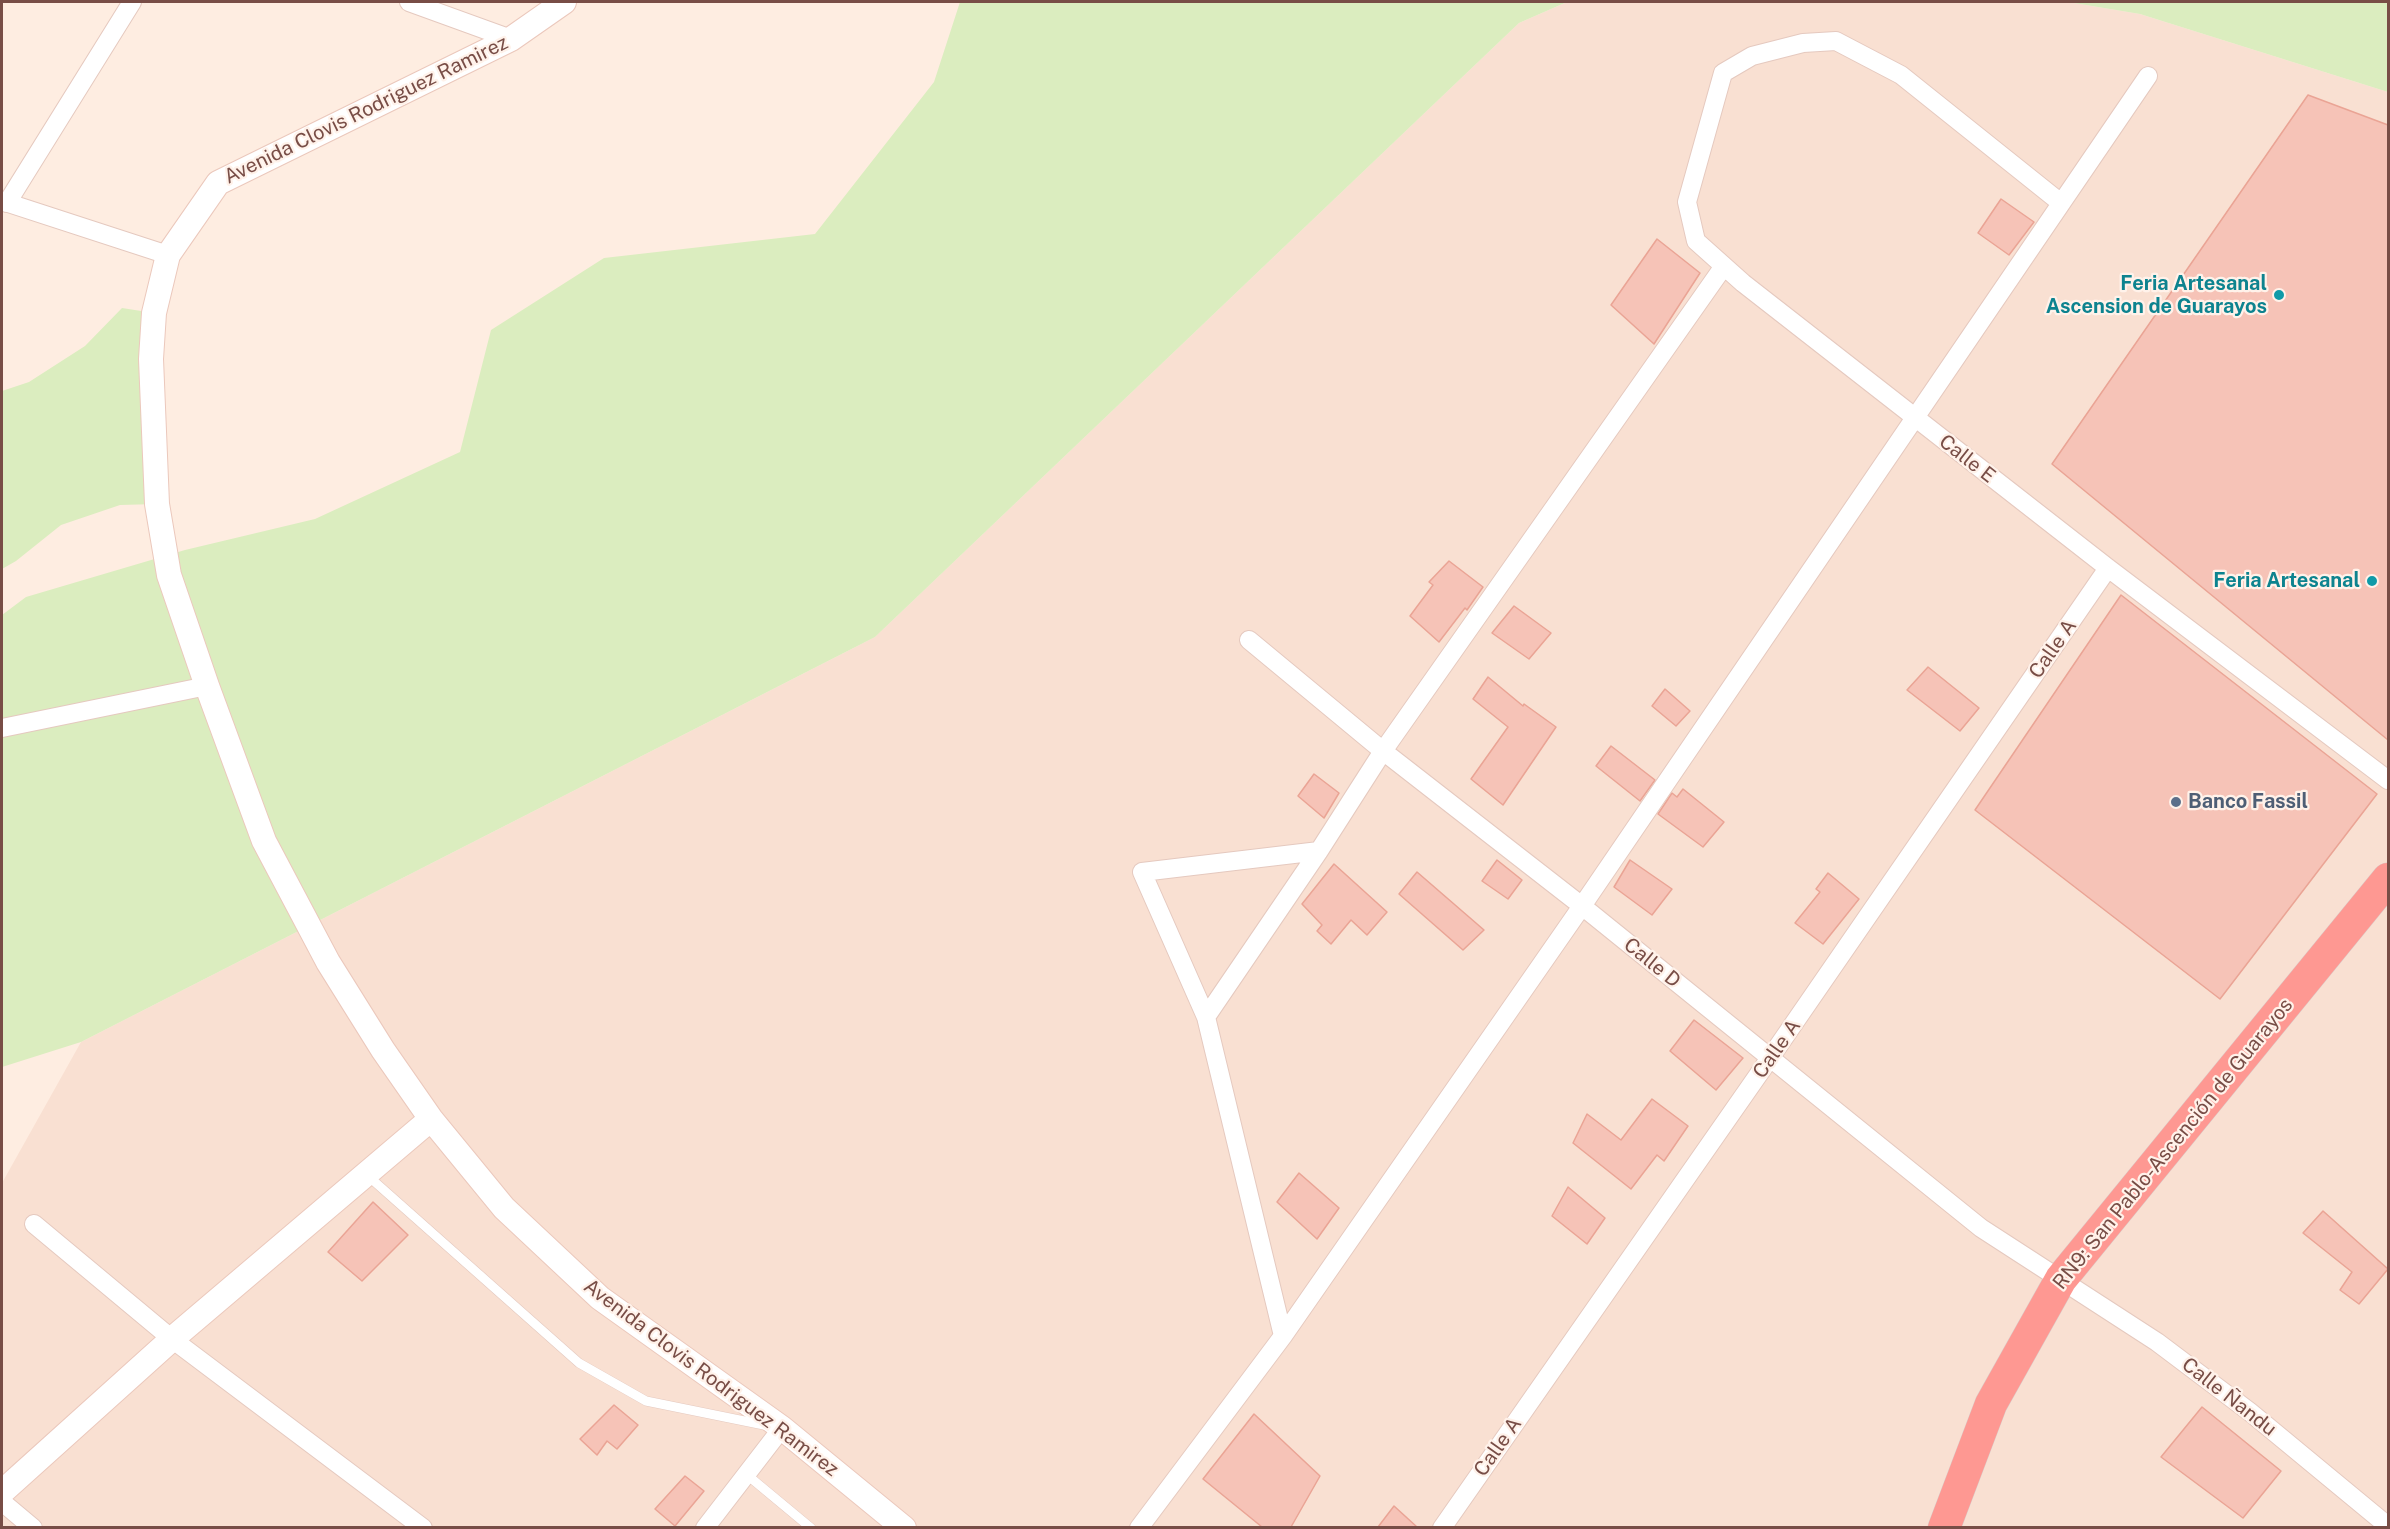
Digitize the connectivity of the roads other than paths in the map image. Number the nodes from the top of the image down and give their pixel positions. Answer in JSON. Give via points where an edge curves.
{"nodes":[{"id":1,"x":132,"y":2,"type":"edge"},
{"id":2,"x":409,"y":2,"type":"edge"},
{"id":3,"x":564,"y":2,"type":"edge"},
{"id":4,"x":511,"y":39,"type":"junction"},
{"id":5,"x":2148,"y":76,"type":"dead end"},
{"id":6,"x":4,"y":202,"type":"edge"},
{"id":7,"x":2061,"y":203,"type":"junction"},
{"id":8,"x":168,"y":255,"type":"junction"},
{"id":9,"x":1724,"y":266,"type":"junction"},
{"id":10,"x":1915,"y":418,"type":"junction"},
{"id":11,"x":2108,"y":568,"type":"junction"},
{"id":12,"x":1249,"y":640,"type":"dead end"},
{"id":13,"x":207,"y":686,"type":"junction"},
{"id":14,"x":2,"y":728,"type":"edge"},
{"id":15,"x":1383,"y":751,"type":"junction"},
{"id":16,"x":2386,"y":774,"type":"edge"},
{"id":17,"x":1319,"y":851,"type":"junction"},
{"id":18,"x":2388,"y":879,"type":"edge"},
{"id":19,"x":1582,"y":906,"type":"junction"},
{"id":20,"x":1206,"y":1017,"type":"junction"},
{"id":21,"x":1770,"y":1058,"type":"junction"},
{"id":22,"x":431,"y":1119,"type":"junction"},
{"id":23,"x":365,"y":1174,"type":"junction"},
{"id":24,"x":34,"y":1224,"type":"dead end"},
{"id":25,"x":2061,"y":1279,"type":"junction"},
{"id":26,"x":1283,"y":1336,"type":"junction"},
{"id":27,"x":172,"y":1339,"type":"junction"},
{"id":28,"x":782,"y":1428,"type":"junction"},
{"id":29,"x":746,"y":1474,"type":"junction"},
{"id":30,"x":2,"y":1492,"type":"edge"},
{"id":31,"x":2,"y":1502,"type":"edge"},
{"id":32,"x":2388,"y":1526,"type":"edge"},
{"id":33,"x":33,"y":1527,"type":"edge"},
{"id":34,"x":423,"y":1527,"type":"edge"},
{"id":35,"x":705,"y":1527,"type":"edge"},
{"id":36,"x":812,"y":1527,"type":"edge"},
{"id":37,"x":904,"y":1527,"type":"edge"},
{"id":38,"x":1139,"y":1527,"type":"edge"},
{"id":39,"x":1442,"y":1527,"type":"edge"},
{"id":40,"x":1944,"y":1527,"type":"edge"}],
"edges":[{"from":1,"to":6,"type":"street"},
{"from":2,"to":4,"type":"street"},
{"from":3,"to":4,"type":"main road","name":"Avenida Clovis Rodriguez Ramirez"},
{"from":4,"to":8,"type":"main road","name":"Avenida Clovis Rodriguez Ramirez","via":[[218,183]]},
{"from":5,"to":7,"type":"street"},
{"from":6,"to":8,"type":"street"},
{"from":7,"to":9,"type":"street","name":"Calle E","via":[[1901,75],[1836,41],[1803,43],[1752,56],[1723,74],[1687,201],[1696,241]]},
{"from":7,"to":10,"type":"street"},
{"from":8,"to":13,"type":"main road","name":"Avenida Clovis Rodriguez Ramirez","via":[[154,313],[151,359],[157,504],[169,575]]},
{"from":9,"to":10,"type":"street","name":"Calle E"},
{"from":9,"to":15,"type":"street"},
{"from":10,"to":11,"type":"street","name":"Calle E"},
{"from":10,"to":19,"type":"street"},
{"from":11,"to":16,"type":"street","name":"Calle E"},
{"from":11,"to":21,"type":"street","name":"Calle A"},
{"from":12,"to":15,"type":"street","name":"Calle D"},
{"from":13,"to":14,"type":"street"},
{"from":13,"to":22,"type":"main road","name":"Avenida Clovis Rodriguez Ramirez","via":[[264,841],[328,962]]},
{"from":15,"to":17,"type":"street"},
{"from":15,"to":19,"type":"street","name":"Calle D"},
{"from":17,"to":20,"type":"street"},
{"from":17,"to":20,"type":"street","via":[[1142,872]]},
{"from":18,"to":25,"type":"highway","name":"RN9: San Pablo-Ascención de Guarayos"},
{"from":19,"to":21,"type":"street","name":"Calle D"},
{"from":19,"to":26,"type":"street"},
{"from":20,"to":26,"type":"street"},
{"from":21,"to":25,"type":"street","name":"Calle D","via":[[1982,1228]]},
{"from":21,"to":39,"type":"street","name":"Calle A"},
{"from":22,"to":23,"type":"main road"},
{"from":22,"to":28,"type":"main road","name":"Avenida Clovis Rodriguez Ramirez","via":[[504,1208],[600,1298]]},
{"from":23,"to":27,"type":"main road"},
{"from":23,"to":28,"type":"lane","via":[[579,1363],[646,1401]]},
{"from":24,"to":27,"type":"street"},
{"from":25,"to":32,"type":"street","name":"Calle Ñandu","via":[[2157,1342],[2250,1412]]},
{"from":25,"to":40,"type":"highway","name":"RN9: San Pablo-Ascención de Guarayos","via":[[1991,1404]]},
{"from":26,"to":38,"type":"street"},
{"from":27,"to":30,"type":"main road"},
{"from":27,"to":34,"type":"street"},
{"from":28,"to":29,"type":"street"},
{"from":28,"to":37,"type":"main road","name":"Avenida Clovis Rodriguez Ramirez"},
{"from":29,"to":35,"type":"street"},
{"from":29,"to":36,"type":"lane"},
{"from":31,"to":33,"type":"street"}]}
